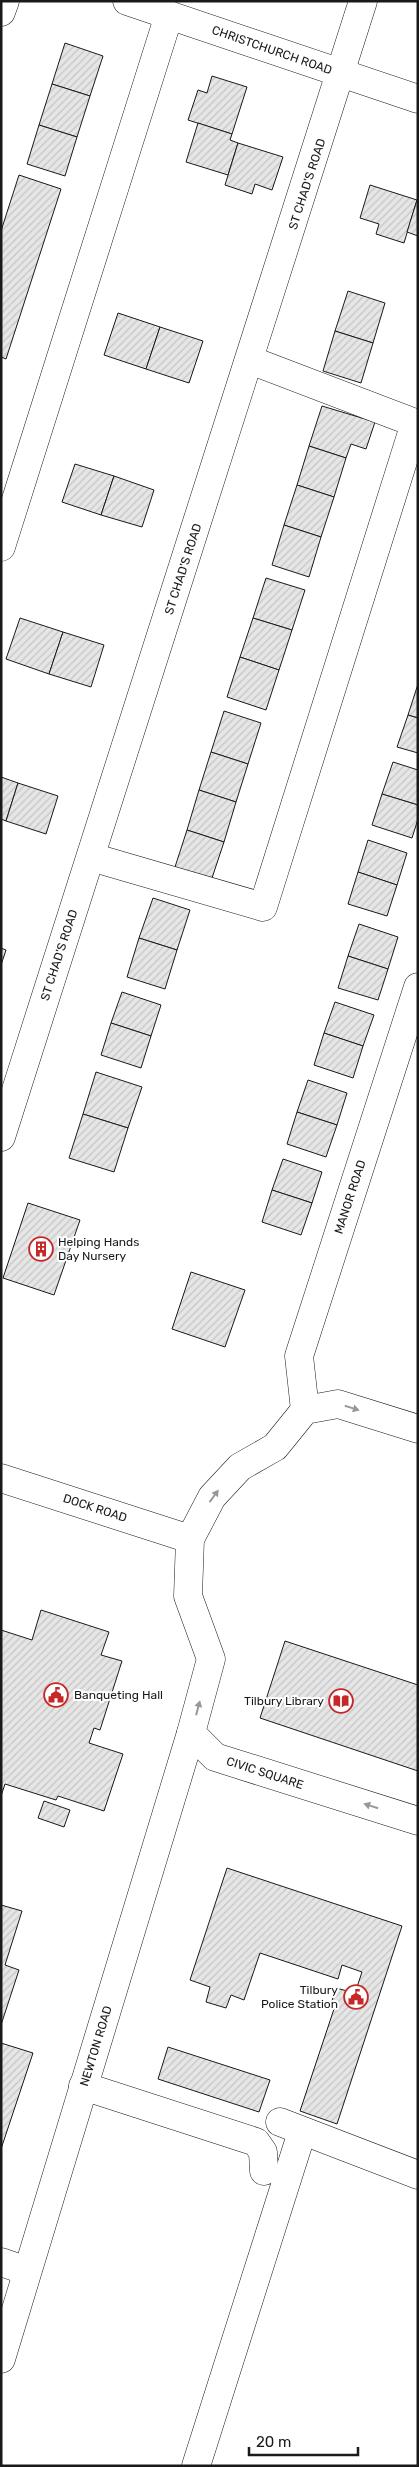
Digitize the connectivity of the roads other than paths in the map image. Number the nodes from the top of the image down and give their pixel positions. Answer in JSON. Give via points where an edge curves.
{"nodes":[{"id":1,"x":5,"y":1,"type":"edge"},
{"id":2,"x":127,"y":1,"type":"edge"},
{"id":3,"x":363,"y":1,"type":"edge"},
{"id":4,"x":1,"y":12,"type":"edge"},
{"id":5,"x":169,"y":15,"type":"junction"},
{"id":6,"x":342,"y":74,"type":"junction"},
{"id":7,"x":418,"y":99,"type":"edge"},
{"id":8,"x":250,"y":360,"type":"junction"},
{"id":9,"x":1,"y":547,"type":"edge"},
{"id":10,"x":91,"y":857,"type":"junction"},
{"id":11,"x":418,"y":987,"type":"edge"},
{"id":12,"x":1,"y":1137,"type":"edge"},
{"id":13,"x":304,"y":1410,"type":"junction"},
{"id":14,"x":418,"y":1429,"type":"edge"},
{"id":15,"x":1,"y":1478,"type":"edge"},
{"id":16,"x":190,"y":1538,"type":"junction"},
{"id":17,"x":191,"y":1734,"type":"junction"},
{"id":18,"x":418,"y":1821,"type":"edge"},
{"id":19,"x":84,"y":2086,"type":"junction"},
{"id":20,"x":264,"y":2171,"type":"dead end"},
{"id":21,"x":418,"y":2175,"type":"edge"},
{"id":22,"x":1,"y":2262,"type":"edge"},
{"id":23,"x":27,"y":2271,"type":"junction"},
{"id":24,"x":1,"y":2359,"type":"edge"},
{"id":25,"x":196,"y":2466,"type":"edge"}],
"edges":[{"from":1,"to":4,"type":"street"},
{"from":2,"to":5,"type":"street","name":"CHRISTCHURCH ROAD"},
{"from":3,"to":6,"type":"street","name":"ST CHAD'S ROAD"},
{"from":5,"to":6,"type":"street","name":"CHRISTCHURCH ROAD"},
{"from":5,"to":9,"type":"street"},
{"from":6,"to":7,"type":"street","name":"CHRISTCHURCH ROAD"},
{"from":6,"to":8,"type":"street","name":"ST CHAD'S ROAD"},
{"from":8,"to":10,"type":"street","name":"ST CHAD'S ROAD"},
{"from":8,"to":10,"type":"street","via":[[415,423],[263,906]]},
{"from":10,"to":12,"type":"street","name":"ST CHAD'S ROAD"},
{"from":11,"to":13,"type":"street","name":"MANOR ROAD","via":[[299,1356]]},
{"from":13,"to":14,"type":"street","one_way":true,"via":[[338,1404]]},
{"from":16,"to":13,"type":"street","one_way":true,"via":[[212,1496],[240,1466],[274,1446]]},
{"from":15,"to":16,"type":"street","name":"DOCK ROAD"},
{"from":17,"to":16,"type":"street","one_way":true,"via":[[211,1659],[188,1596]]},
{"from":18,"to":17,"type":"street","name":"CIVIC SQUARE","one_way":true,"via":[[215,1757]]},
{"from":17,"to":19,"type":"street","name":"NEWTON ROAD"},
{"from":19,"to":20,"type":"street","via":[[256,2142],[263,2152]]},
{"from":19,"to":23,"type":"street","name":"NEWTON ROAD"},
{"from":21,"to":25,"type":"street","via":[[291,2127]]},
{"from":22,"to":23,"type":"street"},
{"from":23,"to":24,"type":"street","name":"NEWTON ROAD"}]}
